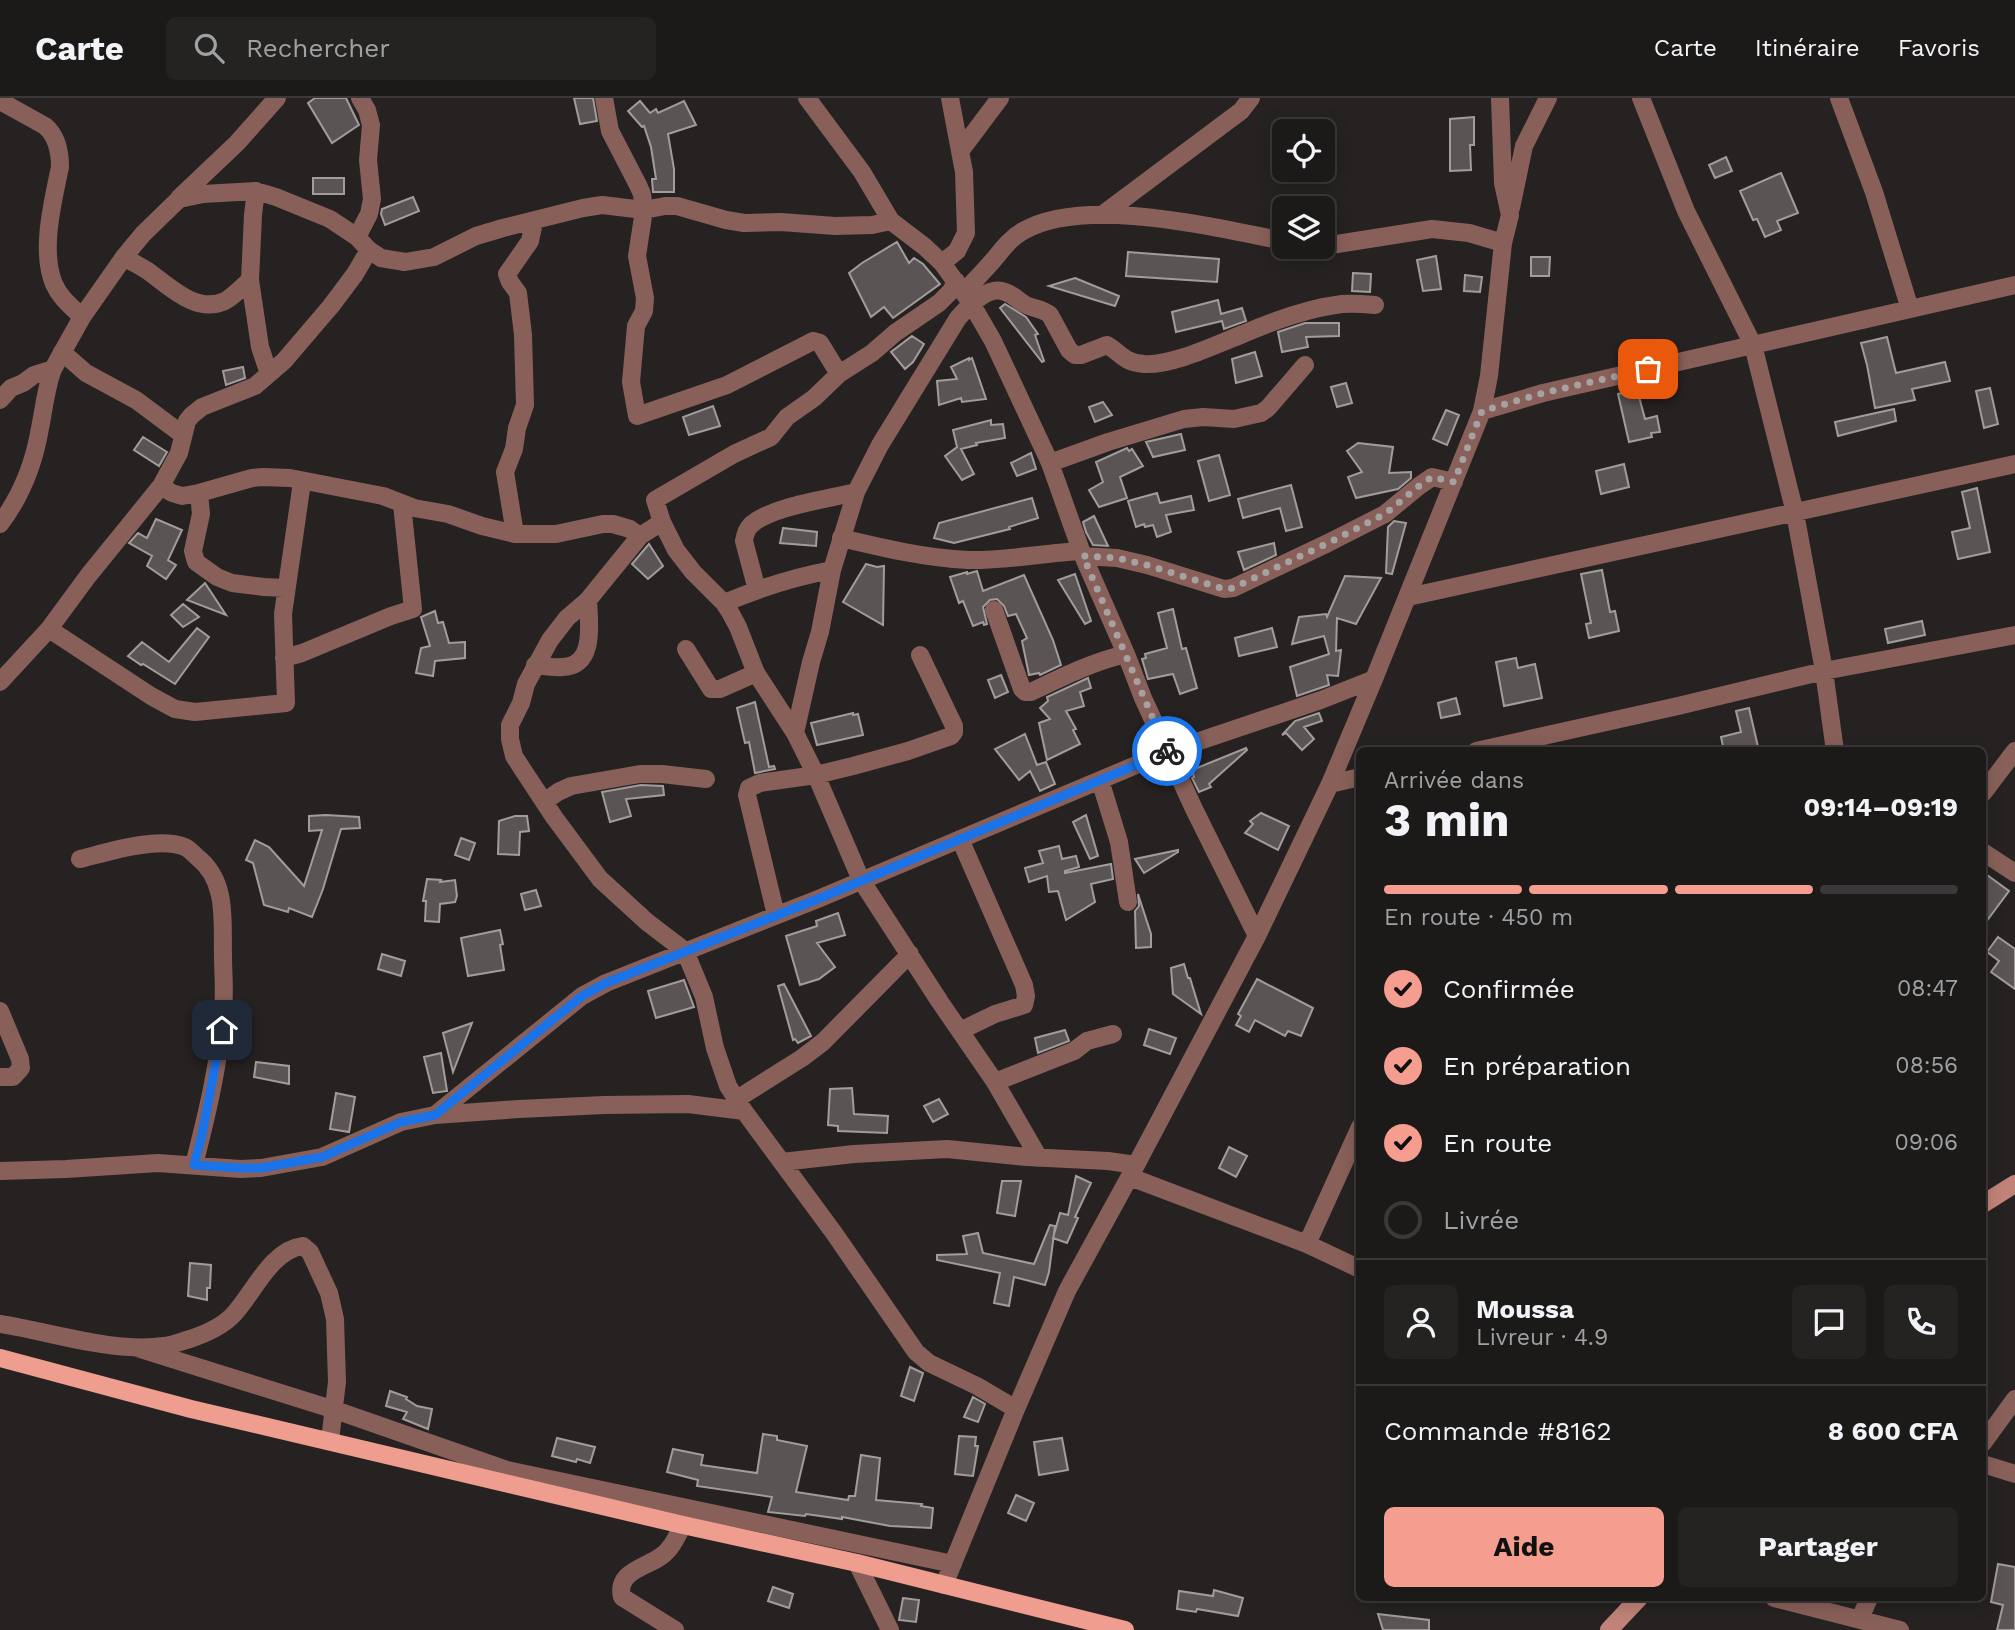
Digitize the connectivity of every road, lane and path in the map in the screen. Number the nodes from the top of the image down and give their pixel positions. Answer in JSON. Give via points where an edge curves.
{"nodes":[{"id":1,"x":277,"y":98,"type":"edge"},
{"id":2,"x":360,"y":98,"type":"edge"},
{"id":3,"x":604,"y":98,"type":"edge"},
{"id":4,"x":807,"y":98,"type":"edge"},
{"id":5,"x":950,"y":98,"type":"edge"},
{"id":6,"x":1000,"y":98,"type":"edge"},
{"id":7,"x":1251,"y":98,"type":"edge"},
{"id":8,"x":1500,"y":98,"type":"edge"},
{"id":9,"x":1548,"y":98,"type":"edge"},
{"id":10,"x":1641,"y":98,"type":"edge"},
{"id":11,"x":1857,"y":98,"type":"edge"},
{"id":12,"x":4,"y":101,"type":"edge"},
{"id":13,"x":1841,"y":104,"type":"edge"},
{"id":14,"x":961,"y":150,"type":"junction"},
{"id":15,"x":256,"y":191,"type":"junction"},
{"id":16,"x":179,"y":199,"type":"junction"},
{"id":17,"x":644,"y":209,"type":"junction"},
{"id":18,"x":1102,"y":215,"type":"junction"},
{"id":19,"x":1510,"y":215,"type":"junction"},
{"id":20,"x":891,"y":221,"type":"junction"},
{"id":21,"x":534,"y":222,"type":"junction"},
{"id":22,"x":1272,"y":239,"type":"edge"},
{"id":23,"x":1503,"y":243,"type":"junction"},
{"id":24,"x":363,"y":244,"type":"junction"},
{"id":25,"x":1335,"y":244,"type":"edge"},
{"id":26,"x":124,"y":257,"type":"junction"},
{"id":27,"x":942,"y":263,"type":"junction"},
{"id":28,"x":250,"y":280,"type":"junction"},
{"id":29,"x":2015,"y":285,"type":"edge"},
{"id":30,"x":964,"y":292,"type":"junction"},
{"id":31,"x":1374,"y":305,"type":"dead end"},
{"id":32,"x":1910,"y":309,"type":"junction"},
{"id":33,"x":82,"y":317,"type":"junction"},
{"id":34,"x":1753,"y":345,"type":"junction"},
{"id":35,"x":62,"y":352,"type":"junction"},
{"id":36,"x":1305,"y":365,"type":"dead end"},
{"id":37,"x":53,"y":369,"type":"junction"},
{"id":38,"x":839,"y":373,"type":"junction"},
{"id":39,"x":269,"y":374,"type":"junction"},
{"id":40,"x":0,"y":400,"type":"edge"},
{"id":41,"x":1482,"y":411,"type":"junction"},
{"id":42,"x":183,"y":435,"type":"junction"},
{"id":43,"x":1050,"y":463,"type":"junction"},
{"id":44,"x":2015,"y":464,"type":"edge"},
{"id":45,"x":302,"y":482,"type":"junction"},
{"id":46,"x":1454,"y":482,"type":"junction"},
{"id":47,"x":162,"y":486,"type":"junction"},
{"id":48,"x":856,"y":492,"type":"junction"},
{"id":49,"x":199,"y":493,"type":"junction"},
{"id":50,"x":402,"y":504,"type":"junction"},
{"id":51,"x":1795,"y":513,"type":"junction"},
{"id":52,"x":662,"y":522,"type":"junction"},
{"id":53,"x":0,"y":524,"type":"edge"},
{"id":54,"x":515,"y":534,"type":"junction"},
{"id":55,"x":640,"y":537,"type":"junction"},
{"id":56,"x":841,"y":538,"type":"junction"},
{"id":57,"x":1082,"y":554,"type":"junction"},
{"id":58,"x":832,"y":570,"type":"junction"},
{"id":59,"x":285,"y":587,"type":"junction"},
{"id":60,"x":757,"y":590,"type":"junction"},
{"id":61,"x":1408,"y":597,"type":"junction"},
{"id":62,"x":588,"y":600,"type":"junction"},
{"id":63,"x":724,"y":603,"type":"junction"},
{"id":64,"x":994,"y":610,"type":"dead end"},
{"id":65,"x":49,"y":629,"type":"junction"},
{"id":66,"x":2015,"y":635,"type":"edge"},
{"id":67,"x":686,"y":649,"type":"dead end"},
{"id":68,"x":1126,"y":653,"type":"junction"},
{"id":69,"x":920,"y":655,"type":"dead end"},
{"id":70,"x":284,"y":658,"type":"junction"},
{"id":71,"x":535,"y":665,"type":"junction"},
{"id":72,"x":1824,"y":671,"type":"junction"},
{"id":73,"x":756,"y":673,"type":"junction"},
{"id":74,"x":1374,"y":679,"type":"junction"},
{"id":75,"x":0,"y":682,"type":"edge"},
{"id":76,"x":795,"y":733,"type":"junction"},
{"id":77,"x":1528,"y":745,"type":"edge"},
{"id":78,"x":1834,"y":747,"type":"edge"},
{"id":79,"x":2015,"y":751,"type":"edge"},
{"id":80,"x":1167,"y":752,"type":"junction"},
{"id":81,"x":816,"y":775,"type":"junction"},
{"id":82,"x":1356,"y":778,"type":"edge"},
{"id":83,"x":706,"y":779,"type":"dead end"},
{"id":84,"x":1100,"y":780,"type":"junction"},
{"id":85,"x":1329,"y":784,"type":"junction"},
{"id":86,"x":1986,"y":789,"type":"edge"},
{"id":87,"x":544,"y":802,"type":"junction"},
{"id":88,"x":960,"y":839,"type":"junction"},
{"id":89,"x":1986,"y":854,"type":"edge"},
{"id":90,"x":80,"y":859,"type":"dead end"},
{"id":91,"x":2015,"y":873,"type":"edge"},
{"id":92,"x":861,"y":880,"type":"junction"},
{"id":93,"x":1128,"y":902,"type":"dead end"},
{"id":94,"x":776,"y":915,"type":"junction"},
{"id":95,"x":1257,"y":936,"type":"junction"},
{"id":96,"x":685,"y":951,"type":"junction"},
{"id":97,"x":910,"y":954,"type":"junction"},
{"id":98,"x":0,"y":1010,"type":"edge"},
{"id":99,"x":960,"y":1031,"type":"junction"},
{"id":100,"x":1113,"y":1034,"type":"dead end"},
{"id":101,"x":0,"y":1077,"type":"edge"},
{"id":102,"x":995,"y":1082,"type":"junction"},
{"id":103,"x":740,"y":1105,"type":"junction"},
{"id":104,"x":435,"y":1115,"type":"junction"},
{"id":105,"x":1356,"y":1136,"type":"edge"},
{"id":106,"x":1039,"y":1158,"type":"junction"},
{"id":107,"x":782,"y":1162,"type":"junction"},
{"id":108,"x":194,"y":1165,"type":"junction"},
{"id":109,"x":0,"y":1171,"type":"edge"},
{"id":110,"x":1133,"y":1171,"type":"junction"},
{"id":111,"x":2015,"y":1184,"type":"edge"},
{"id":112,"x":1986,"y":1202,"type":"edge"},
{"id":113,"x":1307,"y":1244,"type":"junction"},
{"id":114,"x":1356,"y":1267,"type":"edge"},
{"id":115,"x":0,"y":1324,"type":"edge"},
{"id":116,"x":137,"y":1348,"type":"junction"},
{"id":117,"x":0,"y":1358,"type":"edge"},
{"id":118,"x":2015,"y":1399,"type":"edge"},
{"id":119,"x":1016,"y":1409,"type":"junction"},
{"id":120,"x":334,"y":1410,"type":"junction"},
{"id":121,"x":1986,"y":1439,"type":"edge"},
{"id":122,"x":330,"y":1440,"type":"junction"},
{"id":123,"x":1986,"y":1465,"type":"edge"},
{"id":124,"x":2015,"y":1475,"type":"edge"},
{"id":125,"x":683,"y":1525,"type":"junction"},
{"id":126,"x":856,"y":1563,"type":"junction"},
{"id":127,"x":953,"y":1564,"type":"junction"},
{"id":128,"x":944,"y":1585,"type":"junction"},
{"id":129,"x":1636,"y":1601,"type":"edge"},
{"id":130,"x":1786,"y":1601,"type":"edge"},
{"id":131,"x":1868,"y":1601,"type":"edge"},
{"id":132,"x":1860,"y":1619,"type":"junction"},
{"id":133,"x":675,"y":1630,"type":"edge"},
{"id":134,"x":890,"y":1630,"type":"edge"},
{"id":135,"x":1125,"y":1630,"type":"edge"},
{"id":136,"x":1609,"y":1630,"type":"edge"},
{"id":137,"x":1900,"y":1630,"type":"edge"}],
"edges":[{"from":1,"to":16,"type":"street"},
{"from":2,"to":24,"type":"street","via":[[371,125],[372,198]]},
{"from":3,"to":17,"type":"street","via":[[610,131],[639,185]]},
{"from":4,"to":20,"type":"street"},
{"from":5,"to":14,"type":"street"},
{"from":6,"to":14,"type":"street"},
{"from":7,"to":18,"type":"street","via":[[1241,111]]},
{"from":8,"to":19,"type":"street","via":[[1503,183]]},
{"from":9,"to":19,"type":"street","via":[[1524,146]]},
{"from":10,"to":34,"type":"street","via":[[1677,191]]},
{"from":11,"to":13,"type":"street"},
{"from":12,"to":33,"type":"street","via":[[45,126],[56,139],[60,167],[48,237],[49,267],[58,292]]},
{"from":13,"to":32,"type":"street"},
{"from":14,"to":27,"type":"street","via":[[966,233],[957,251]]},
{"from":15,"to":16,"type":"street"},
{"from":15,"to":24,"type":"street","via":[[330,219]]},
{"from":15,"to":28,"type":"street"},
{"from":16,"to":26,"type":"street"},
{"from":17,"to":20,"type":"street","via":[[677,206],[744,223],[835,226]]},
{"from":17,"to":21,"type":"street","via":[[593,206]]},
{"from":17,"to":38,"type":"street","via":[[637,256],[645,298],[636,327],[631,382],[637,416],[727,385],[813,341],[820,343]]},
{"from":18,"to":22,"type":"street","via":[[1175,220]]},
{"from":18,"to":30,"type":"street","via":[[1059,218],[1023,230]]},
{"from":19,"to":23,"type":"street"},
{"from":20,"to":27,"type":"street"},
{"from":21,"to":24,"type":"street","via":[[489,232],[420,260],[381,258]]},
{"from":21,"to":54,"type":"street","via":[[530,241],[507,274],[518,293],[523,335],[525,405],[505,472]]},
{"from":23,"to":25,"type":"street","via":[[1432,229]]},
{"from":23,"to":41,"type":"street"},
{"from":24,"to":39,"type":"street","via":[[355,274],[318,323]]},
{"from":26,"to":28,"type":"street","via":[[199,303],[228,299]]},
{"from":26,"to":33,"type":"street"},
{"from":27,"to":30,"type":"street"},
{"from":28,"to":39,"type":"street"},
{"from":29,"to":32,"type":"street"},
{"from":30,"to":31,"type":"street","via":[[1002,290],[1045,311],[1075,355],[1107,345],[1123,358],[1146,364],[1196,352],[1310,311],[1340,304]]},
{"from":30,"to":38,"type":"street","via":[[951,291]]},
{"from":30,"to":43,"type":"street","via":[[1005,365]]},
{"from":30,"to":48,"type":"street","via":[[958,318]]},
{"from":32,"to":34,"type":"street"},
{"from":33,"to":35,"type":"street"},
{"from":34,"to":41,"type":"street"},
{"from":34,"to":51,"type":"street"},
{"from":35,"to":37,"type":"street"},
{"from":35,"to":42,"type":"street","via":[[86,373],[136,400]]},
{"from":36,"to":43,"type":"street","via":[[1261,413],[1234,419],[1184,419]]},
{"from":37,"to":40,"type":"street","via":[[15,386]]},
{"from":37,"to":53,"type":"street","via":[[28,475]]},
{"from":38,"to":52,"type":"street","via":[[766,440],[655,500]]},
{"from":39,"to":42,"type":"street","via":[[248,390],[196,411]]},
{"from":41,"to":46,"type":"street"},
{"from":42,"to":47,"type":"street"},
{"from":43,"to":57,"type":"street"},
{"from":44,"to":51,"type":"street"},
{"from":45,"to":49,"type":"street","via":[[264,477]]},
{"from":45,"to":50,"type":"street","via":[[354,489]]},
{"from":45,"to":59,"type":"street"},
{"from":46,"to":57,"type":"street","via":[[1432,477],[1385,514],[1233,588],[1117,558]]},
{"from":46,"to":61,"type":"street"},
{"from":47,"to":49,"type":"street","via":[[177,495]]},
{"from":47,"to":65,"type":"street"},
{"from":48,"to":56,"type":"street"},
{"from":48,"to":60,"type":"street","via":[[782,510],[749,526],[744,541]]},
{"from":49,"to":59,"type":"street","via":[[196,562],[232,583]]},
{"from":50,"to":54,"type":"street"},
{"from":50,"to":70,"type":"street","via":[[413,609]]},
{"from":51,"to":61,"type":"street"},
{"from":51,"to":72,"type":"street"},
{"from":52,"to":55,"type":"street"},
{"from":52,"to":63,"type":"street","via":[[684,561]]},
{"from":54,"to":55,"type":"street","via":[[556,534],[613,524]]},
{"from":55,"to":62,"type":"street"},
{"from":56,"to":57,"type":"street","via":[[936,558]]},
{"from":56,"to":58,"type":"street"},
{"from":57,"to":68,"type":"street"},
{"from":58,"to":60,"type":"street"},
{"from":58,"to":76,"type":"street"},
{"from":59,"to":70,"type":"street"},
{"from":60,"to":63,"type":"street"},
{"from":61,"to":74,"type":"street"},
{"from":62,"to":71,"type":"street","via":[[567,618]]},
{"from":62,"to":71,"type":"street","via":[[589,641],[580,661],[563,667]]},
{"from":63,"to":73,"type":"street"},
{"from":64,"to":68,"type":"street","via":[[1025,692]]},
{"from":65,"to":70,"type":"street","via":[[166,706],[184,711],[286,703]]},
{"from":65,"to":75,"type":"street"},
{"from":66,"to":72,"type":"street"},
{"from":67,"to":73,"type":"street","via":[[711,689]]},
{"from":68,"to":80,"type":"street"},
{"from":69,"to":81,"type":"street","via":[[954,726],[951,736]]},
{"from":71,"to":87,"type":"street","via":[[510,726],[510,739],[514,755]]},
{"from":72,"to":77,"type":"street"},
{"from":72,"to":78,"type":"street"},
{"from":73,"to":76,"type":"street"},
{"from":74,"to":80,"type":"street"},
{"from":74,"to":85,"type":"street"},
{"from":76,"to":81,"type":"street"},
{"from":79,"to":86,"type":"street"},
{"from":80,"to":84,"type":"street"},
{"from":80,"to":95,"type":"street"},
{"from":81,"to":92,"type":"street"},
{"from":81,"to":94,"type":"street","via":[[760,783],[749,788],[747,795]]},
{"from":82,"to":85,"type":"street"},
{"from":83,"to":87,"type":"street","via":[[640,774],[572,786]]},
{"from":84,"to":88,"type":"street"},
{"from":84,"to":93,"type":"street","via":[[1119,842]]},
{"from":85,"to":95,"type":"street"},
{"from":87,"to":96,"type":"street","via":[[600,879]]},
{"from":88,"to":92,"type":"street"},
{"from":88,"to":99,"type":"street","via":[[1026,996],[1024,1005]]},
{"from":89,"to":91,"type":"street"},
{"from":90,"to":108,"type":"street","via":[[133,846],[185,847],[206,863],[215,880],[223,911],[223,1006],[219,1050]]},
{"from":92,"to":94,"type":"street"},
{"from":92,"to":97,"type":"street"},
{"from":94,"to":96,"type":"street"},
{"from":95,"to":110,"type":"street"},
{"from":96,"to":103,"type":"street","via":[[704,998],[715,1048]]},
{"from":96,"to":104,"type":"street","via":[[582,996]]},
{"from":97,"to":99,"type":"street"},
{"from":97,"to":103,"type":"street","via":[[823,1042]]},
{"from":98,"to":101,"type":"street","via":[[21,1068],[13,1077]]},
{"from":99,"to":102,"type":"street"},
{"from":100,"to":102,"type":"street"},
{"from":102,"to":106,"type":"street"},
{"from":103,"to":104,"type":"street","via":[[604,1105]]},
{"from":103,"to":107,"type":"street"},
{"from":104,"to":108,"type":"street","via":[[401,1122],[322,1157],[261,1168]]},
{"from":105,"to":113,"type":"street"},
{"from":106,"to":107,"type":"street","via":[[947,1149]]},
{"from":106,"to":110,"type":"street","via":[[1108,1161]]},
{"from":107,"to":119,"type":"street","via":[[916,1352]]},
{"from":108,"to":109,"type":"street"},
{"from":110,"to":113,"type":"street"},
{"from":110,"to":119,"type":"street","via":[[1067,1291]]},
{"from":111,"to":112,"type":"street"},
{"from":113,"to":114,"type":"street"},
{"from":115,"to":116,"type":"street"},
{"from":116,"to":120,"type":"street"},
{"from":116,"to":120,"type":"street","via":[[166,1346],[210,1332],[231,1317],[286,1251],[303,1246],[329,1293],[335,1319]]},
{"from":117,"to":122,"type":"main road"},
{"from":118,"to":121,"type":"street"},
{"from":119,"to":127,"type":"street"},
{"from":120,"to":122,"type":"street"},
{"from":120,"to":127,"type":"street","via":[[507,1470]]},
{"from":122,"to":125,"type":"main road"},
{"from":123,"to":124,"type":"street"},
{"from":125,"to":126,"type":"main road"},
{"from":125,"to":133,"type":"street","via":[[660,1557],[623,1580],[620,1587],[622,1597]]},
{"from":126,"to":128,"type":"main road"},
{"from":126,"to":134,"type":"street"},
{"from":127,"to":128,"type":"street"},
{"from":128,"to":135,"type":"main road"},
{"from":129,"to":136,"type":"street"},
{"from":130,"to":132,"type":"street"},
{"from":131,"to":132,"type":"street"},
{"from":132,"to":137,"type":"street"}]}
